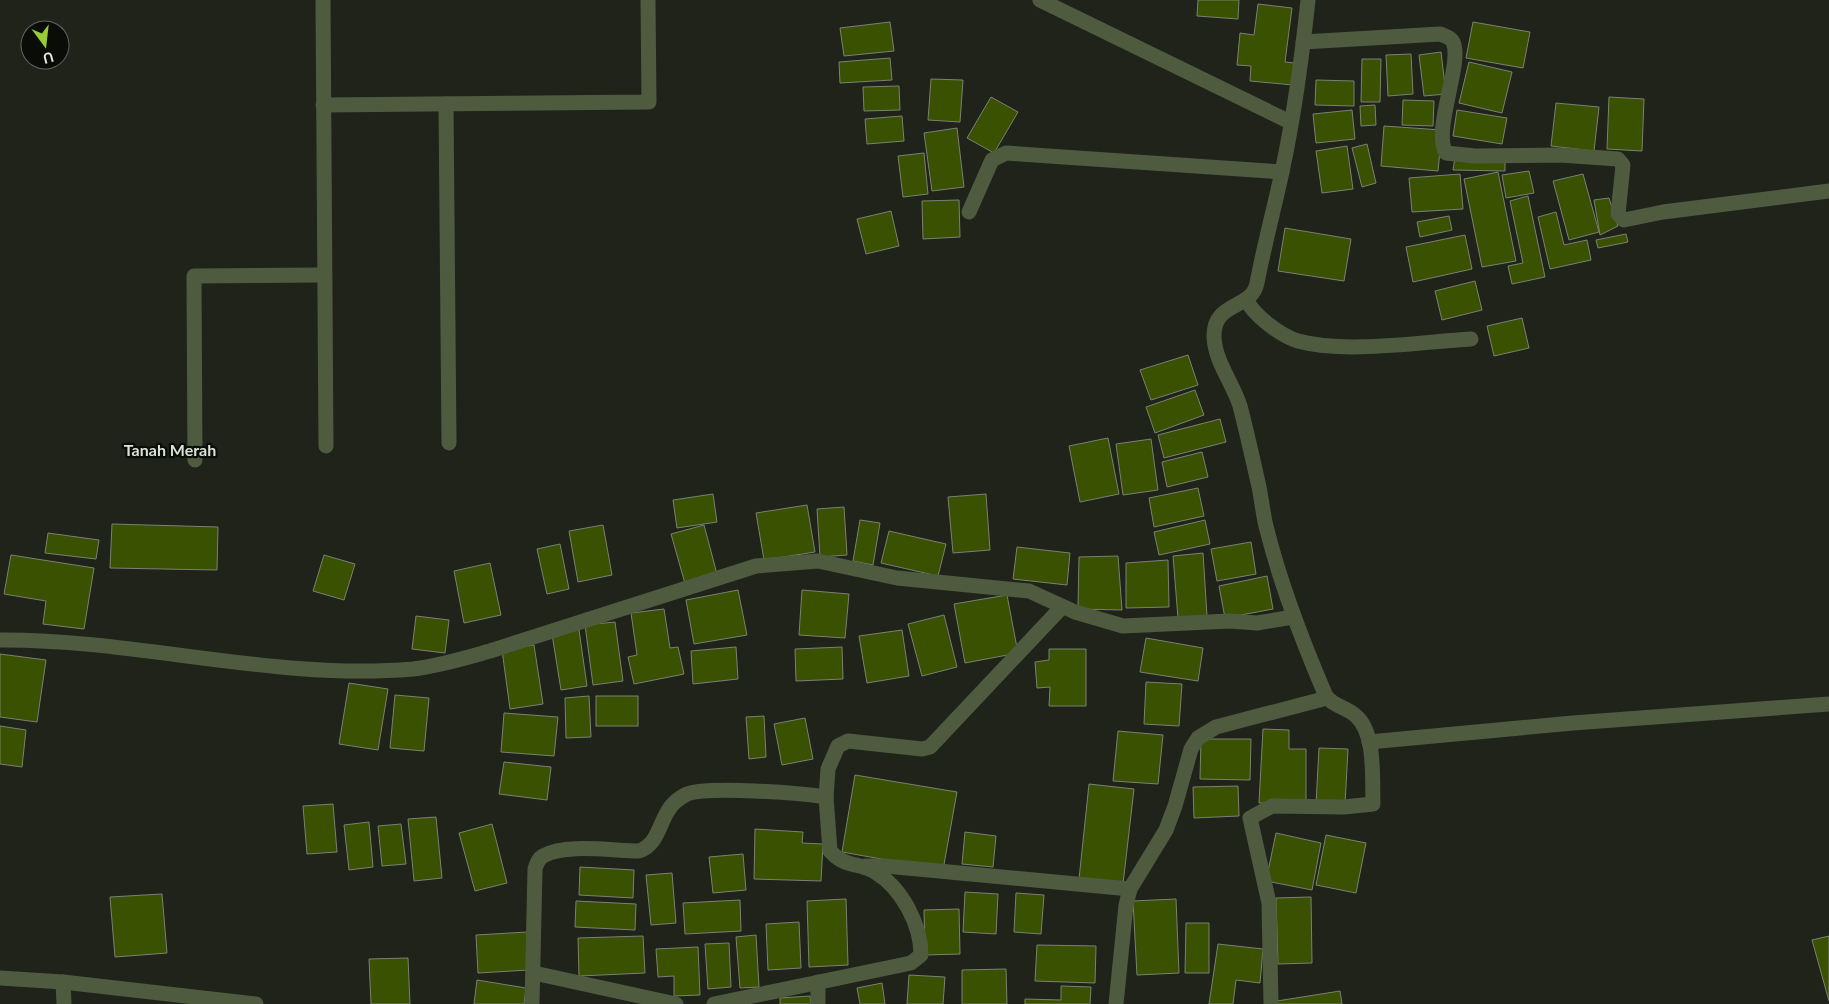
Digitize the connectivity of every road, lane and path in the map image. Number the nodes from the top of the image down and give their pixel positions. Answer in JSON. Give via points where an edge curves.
{"nodes":[{"id":1,"x":323,"y":0,"type":"edge"},
{"id":2,"x":648,"y":0,"type":"edge"},
{"id":3,"x":1040,"y":0,"type":"edge"},
{"id":4,"x":1308,"y":0,"type":"edge"},
{"id":5,"x":1303,"y":42,"type":"junction"},
{"id":6,"x":446,"y":104,"type":"junction"},
{"id":7,"x":323,"y":105,"type":"junction"},
{"id":8,"x":1290,"y":122,"type":"junction"},
{"id":9,"x":1282,"y":172,"type":"junction"},
{"id":10,"x":1829,"y":190,"type":"edge"},
{"id":11,"x":969,"y":212,"type":"dead end"},
{"id":12,"x":324,"y":275,"type":"junction"},
{"id":13,"x":1246,"y":298,"type":"junction"},
{"id":14,"x":1471,"y":339,"type":"dead end"},
{"id":15,"x":449,"y":443,"type":"dead end"},
{"id":16,"x":326,"y":446,"type":"dead end"},
{"id":17,"x":195,"y":460,"type":"dead end"},
{"id":18,"x":1062,"y":607,"type":"junction"},
{"id":19,"x":1293,"y":617,"type":"junction"},
{"id":20,"x":0,"y":640,"type":"edge"},
{"id":21,"x":1326,"y":698,"type":"junction"},
{"id":22,"x":1829,"y":704,"type":"edge"},
{"id":23,"x":1369,"y":742,"type":"junction"},
{"id":24,"x":826,"y":797,"type":"junction"},
{"id":25,"x":860,"y":866,"type":"junction"},
{"id":26,"x":1130,"y":889,"type":"junction"},
{"id":27,"x":534,"y":973,"type":"junction"},
{"id":28,"x":0,"y":978,"type":"edge"},
{"id":29,"x":63,"y":982,"type":"junction"},
{"id":30,"x":818,"y":982,"type":"junction"},
{"id":31,"x":64,"y":1004,"type":"edge"},
{"id":32,"x":256,"y":1004,"type":"edge"},
{"id":33,"x":532,"y":1004,"type":"edge"},
{"id":34,"x":676,"y":1004,"type":"edge"},
{"id":35,"x":714,"y":1004,"type":"edge"},
{"id":36,"x":818,"y":1004,"type":"edge"},
{"id":37,"x":1116,"y":1004,"type":"edge"},
{"id":38,"x":1271,"y":1004,"type":"edge"}],
"edges":[{"from":1,"to":7,"type":"street"},
{"from":2,"to":6,"type":"street","via":[[649,102]]},
{"from":3,"to":8,"type":"street"},
{"from":4,"to":5,"type":"street"},
{"from":5,"to":8,"type":"street"},
{"from":5,"to":10,"type":"street","via":[[1440,34],[1450,38],[1455,56],[1445,115],[1443,147],[1446,153],[1618,159],[1623,164],[1618,214],[1624,220]]},
{"from":6,"to":7,"type":"street"},
{"from":6,"to":15,"type":"street"},
{"from":7,"to":12,"type":"street"},
{"from":8,"to":9,"type":"street"},
{"from":9,"to":11,"type":"street","via":[[1006,153],[992,160]]},
{"from":9,"to":13,"type":"street","via":[[1264,240],[1257,285]]},
{"from":12,"to":16,"type":"street"},
{"from":12,"to":17,"type":"street","via":[[194,276]]},
{"from":13,"to":14,"type":"street","via":[[1259,318],[1296,341],[1337,347]]},
{"from":13,"to":19,"type":"street","via":[[1216,320],[1214,338],[1239,404],[1266,528]]},
{"from":18,"to":19,"type":"street","via":[[1123,626],[1230,621],[1257,623]]},
{"from":18,"to":20,"type":"street","via":[[1029,591],[897,578],[818,561],[756,566],[490,651],[414,669],[366,671],[290,667],[113,648]]},
{"from":18,"to":24,"type":"street","via":[[930,747],[922,749],[848,741],[838,746],[828,768]]},
{"from":19,"to":21,"type":"street"},
{"from":21,"to":23,"type":"street","via":[[1356,715],[1365,726]]},
{"from":21,"to":26,"type":"street","via":[[1216,727],[1198,738],[1191,749],[1166,830]]},
{"from":22,"to":23,"type":"street"},
{"from":23,"to":38,"type":"street","via":[[1373,804],[1272,806],[1250,818],[1269,903]]},
{"from":24,"to":25,"type":"street","via":[[830,851],[842,862]]},
{"from":24,"to":27,"type":"street","via":[[745,792],[688,794],[673,804],[654,840],[639,851],[570,849],[543,856],[535,869]]},
{"from":25,"to":26,"type":"street"},
{"from":25,"to":30,"type":"street","via":[[875,872],[910,912],[919,932],[921,955],[910,963]]},
{"from":26,"to":37,"type":"street"},
{"from":27,"to":33,"type":"street"},
{"from":27,"to":34,"type":"street"},
{"from":28,"to":29,"type":"street"},
{"from":29,"to":31,"type":"street"},
{"from":29,"to":32,"type":"street"},
{"from":30,"to":35,"type":"street"},
{"from":30,"to":36,"type":"street"}]}
